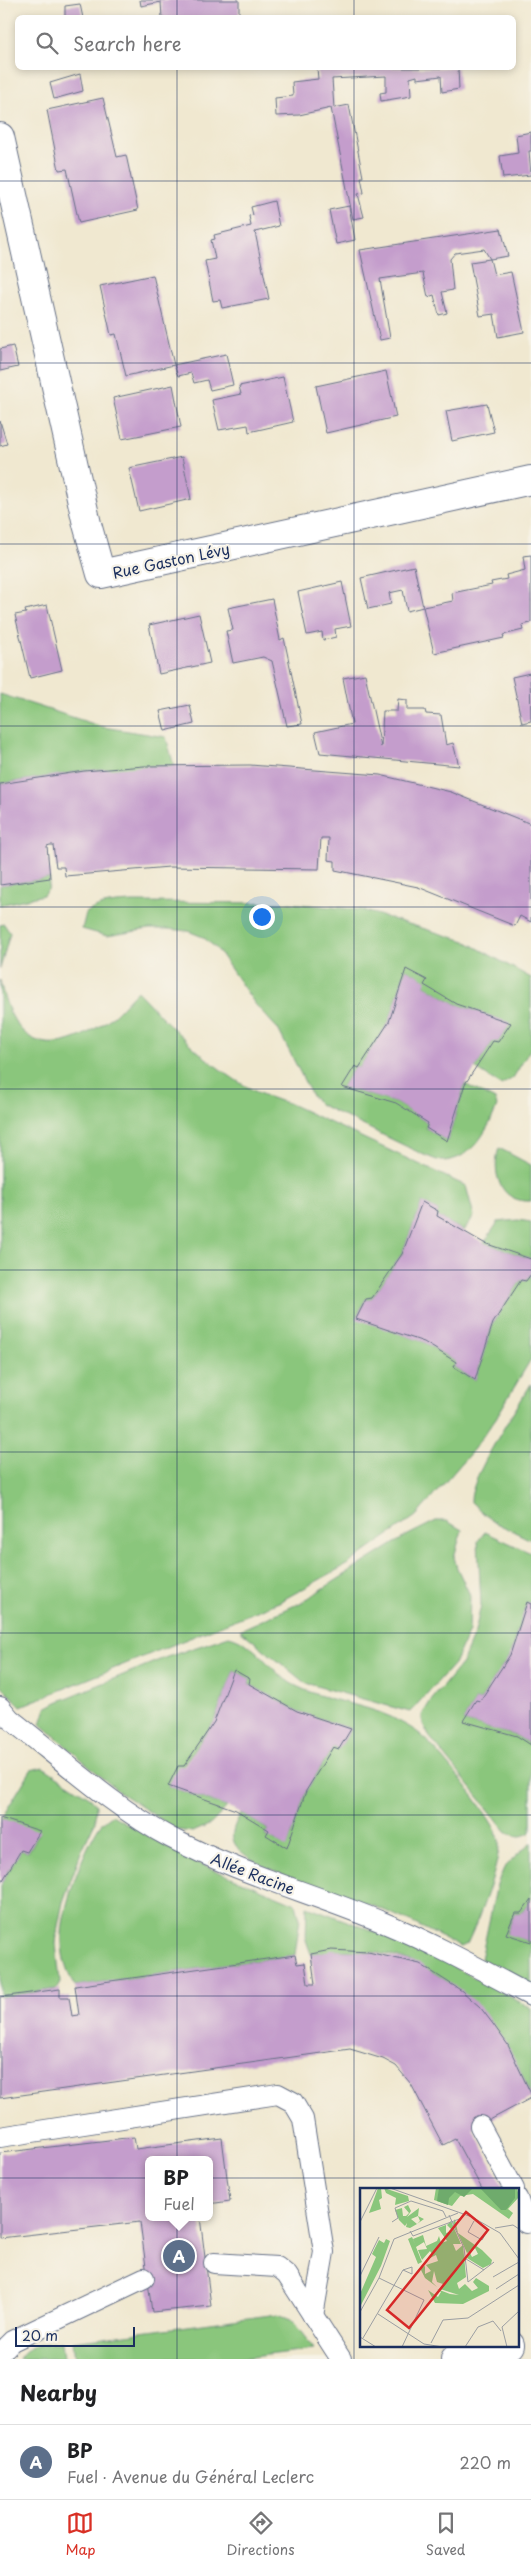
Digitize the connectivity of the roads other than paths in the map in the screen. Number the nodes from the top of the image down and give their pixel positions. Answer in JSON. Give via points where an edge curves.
{"nodes":[{"id":1,"x":0,"y":138,"type":"edge"},
{"id":2,"x":531,"y":480,"type":"edge"},
{"id":3,"x":0,"y":1707,"type":"edge"},
{"id":4,"x":531,"y":1996,"type":"edge"},
{"id":5,"x":480,"y":2126,"type":"dead end"},
{"id":6,"x":0,"y":2137,"type":"edge"},
{"id":7,"x":513,"y":2188,"type":"edge"},
{"id":8,"x":518,"y":2201,"type":"edge"},
{"id":9,"x":525,"y":2221,"type":"edge"},
{"id":10,"x":214,"y":2263,"type":"dead end"},
{"id":11,"x":144,"y":2278,"type":"dead end"},
{"id":12,"x":313,"y":2316,"type":"junction"},
{"id":13,"x":531,"y":2340,"type":"edge"},
{"id":14,"x":518,"y":2343,"type":"edge"},
{"id":15,"x":506,"y":2346,"type":"edge"},
{"id":16,"x":0,"y":2353,"type":"edge"},
{"id":17,"x":341,"y":2359,"type":"edge"},
{"id":18,"x":455,"y":2359,"type":"edge"}],
"edges":[{"from":1,"to":2,"type":"street","name":"Rue Gaston Lévy","via":[[87,524],[102,574]]},
{"from":3,"to":4,"type":"lane","name":"Allée Racine","via":[[10,1719],[136,1818],[170,1838],[213,1859],[383,1922]]},
{"from":5,"to":7,"type":"lane"},
{"from":6,"to":12,"type":"lane","via":[[278,2094],[293,2102],[303,2119],[324,2252]]},
{"from":8,"to":9,"type":"lane"},
{"from":10,"to":12,"type":"lane","via":[[277,2267],[287,2275]]},
{"from":11,"to":16,"type":"lane","via":[[12,2341]]},
{"from":12,"to":17,"type":"lane"},
{"from":13,"to":14,"type":"street"},
{"from":15,"to":18,"type":"street"}]}
